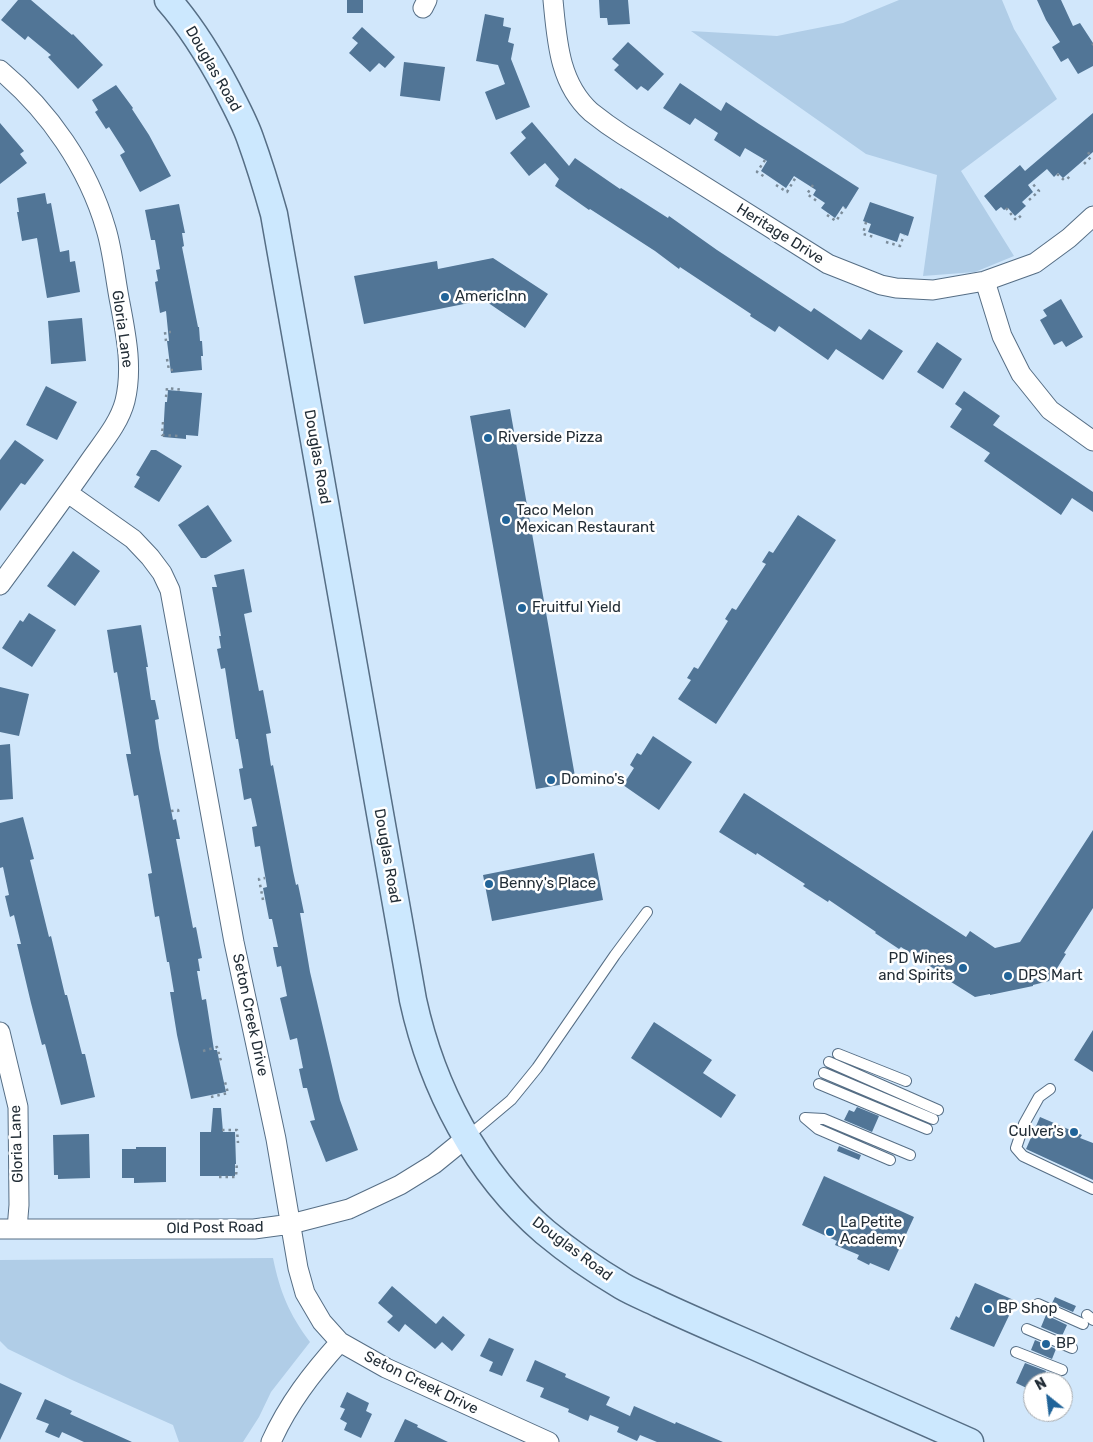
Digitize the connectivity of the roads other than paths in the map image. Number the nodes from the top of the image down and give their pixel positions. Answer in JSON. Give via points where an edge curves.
{"nodes":[{"id":1,"x":168,"y":0,"type":"edge"},
{"id":2,"x":553,"y":0,"type":"edge"},
{"id":3,"x":0,"y":70,"type":"edge"},
{"id":4,"x":1093,"y":216,"type":"edge"},
{"id":5,"x":985,"y":282,"type":"junction"},
{"id":6,"x":1093,"y":440,"type":"edge"},
{"id":7,"x":68,"y":493,"type":"junction"},
{"id":8,"x":0,"y":585,"type":"edge"},
{"id":9,"x":648,"y":912,"type":"dead end"},
{"id":10,"x":0,"y":1032,"type":"edge"},
{"id":11,"x":838,"y":1054,"type":"dead end"},
{"id":12,"x":829,"y":1062,"type":"dead end"},
{"id":13,"x":824,"y":1073,"type":"dead end"},
{"id":14,"x":906,"y":1080,"type":"dead end"},
{"id":15,"x":820,"y":1084,"type":"dead end"},
{"id":16,"x":1050,"y":1089,"type":"dead end"},
{"id":17,"x":927,"y":1129,"type":"dead end"},
{"id":18,"x":466,"y":1138,"type":"junction"},
{"id":19,"x":910,"y":1155,"type":"dead end"},
{"id":20,"x":890,"y":1160,"type":"dead end"},
{"id":21,"x":1093,"y":1189,"type":"edge"},
{"id":22,"x":291,"y":1224,"type":"junction"},
{"id":23,"x":9,"y":1229,"type":"edge"},
{"id":24,"x":1038,"y":1304,"type":"dead end"},
{"id":25,"x":1088,"y":1320,"type":"edge"},
{"id":26,"x":1027,"y":1329,"type":"dead end"},
{"id":27,"x":340,"y":1342,"type":"junction"},
{"id":28,"x":1072,"y":1348,"type":"dead end"},
{"id":29,"x":1016,"y":1352,"type":"dead end"},
{"id":30,"x":1062,"y":1370,"type":"dead end"},
{"id":31,"x":271,"y":1442,"type":"edge"},
{"id":32,"x":549,"y":1442,"type":"edge"},
{"id":33,"x":970,"y":1442,"type":"edge"}],
"edges":[{"from":1,"to":18,"type":"street","name":"Douglas Road","via":[[194,32],[239,112],[274,214],[418,1027],[429,1061]]},
{"from":2,"to":5,"type":"street","name":"Heritage Drive","via":[[558,49],[570,83],[591,112],[623,135],[828,264],[896,288],[933,290]]},
{"from":3,"to":7,"type":"street","name":"Gloria Lane","via":[[50,121],[74,156],[90,188],[106,231],[125,332],[129,360],[125,401],[114,426]]},
{"from":4,"to":5,"type":"street","name":"Heritage Drive","via":[[1035,263]]},
{"from":5,"to":6,"type":"street","via":[[1002,336],[1022,374],[1050,410]]},
{"from":7,"to":8,"type":"street","name":"Gloria Lane"},
{"from":7,"to":22,"type":"street","name":"Seton Creek Drive","via":[[133,539],[150,557],[170,590],[234,942]]},
{"from":9,"to":18,"type":"lane","via":[[537,1068],[511,1100]]},
{"from":10,"to":23,"type":"street","name":"Gloria Lane","via":[[18,1107],[18,1205]]},
{"from":11,"to":14,"type":"lane"},
{"from":12,"to":13,"type":"lane","via":[[935,1114]]},
{"from":15,"to":17,"type":"lane"},
{"from":16,"to":21,"type":"lane","via":[[1039,1097],[1024,1124],[1016,1148],[1023,1156]]},
{"from":18,"to":22,"type":"street","name":"Old Post Road","via":[[434,1164],[400,1185],[349,1209]]},
{"from":18,"to":33,"type":"street","name":"Douglas Road","via":[[524,1213],[568,1250],[623,1287]]},
{"from":19,"to":20,"type":"lane","via":[[824,1119],[805,1118],[818,1129]]},
{"from":22,"to":23,"type":"street","name":"Old Post Road","via":[[254,1229]]},
{"from":22,"to":27,"type":"street","name":"Seton Creek Drive","via":[[305,1293],[322,1322]]},
{"from":24,"to":25,"type":"lane"},
{"from":26,"to":28,"type":"lane"},
{"from":27,"to":31,"type":"street","via":[[296,1396]]},
{"from":27,"to":32,"type":"street","name":"Seton Creek Drive","via":[[386,1368]]},
{"from":29,"to":30,"type":"lane"}]}
